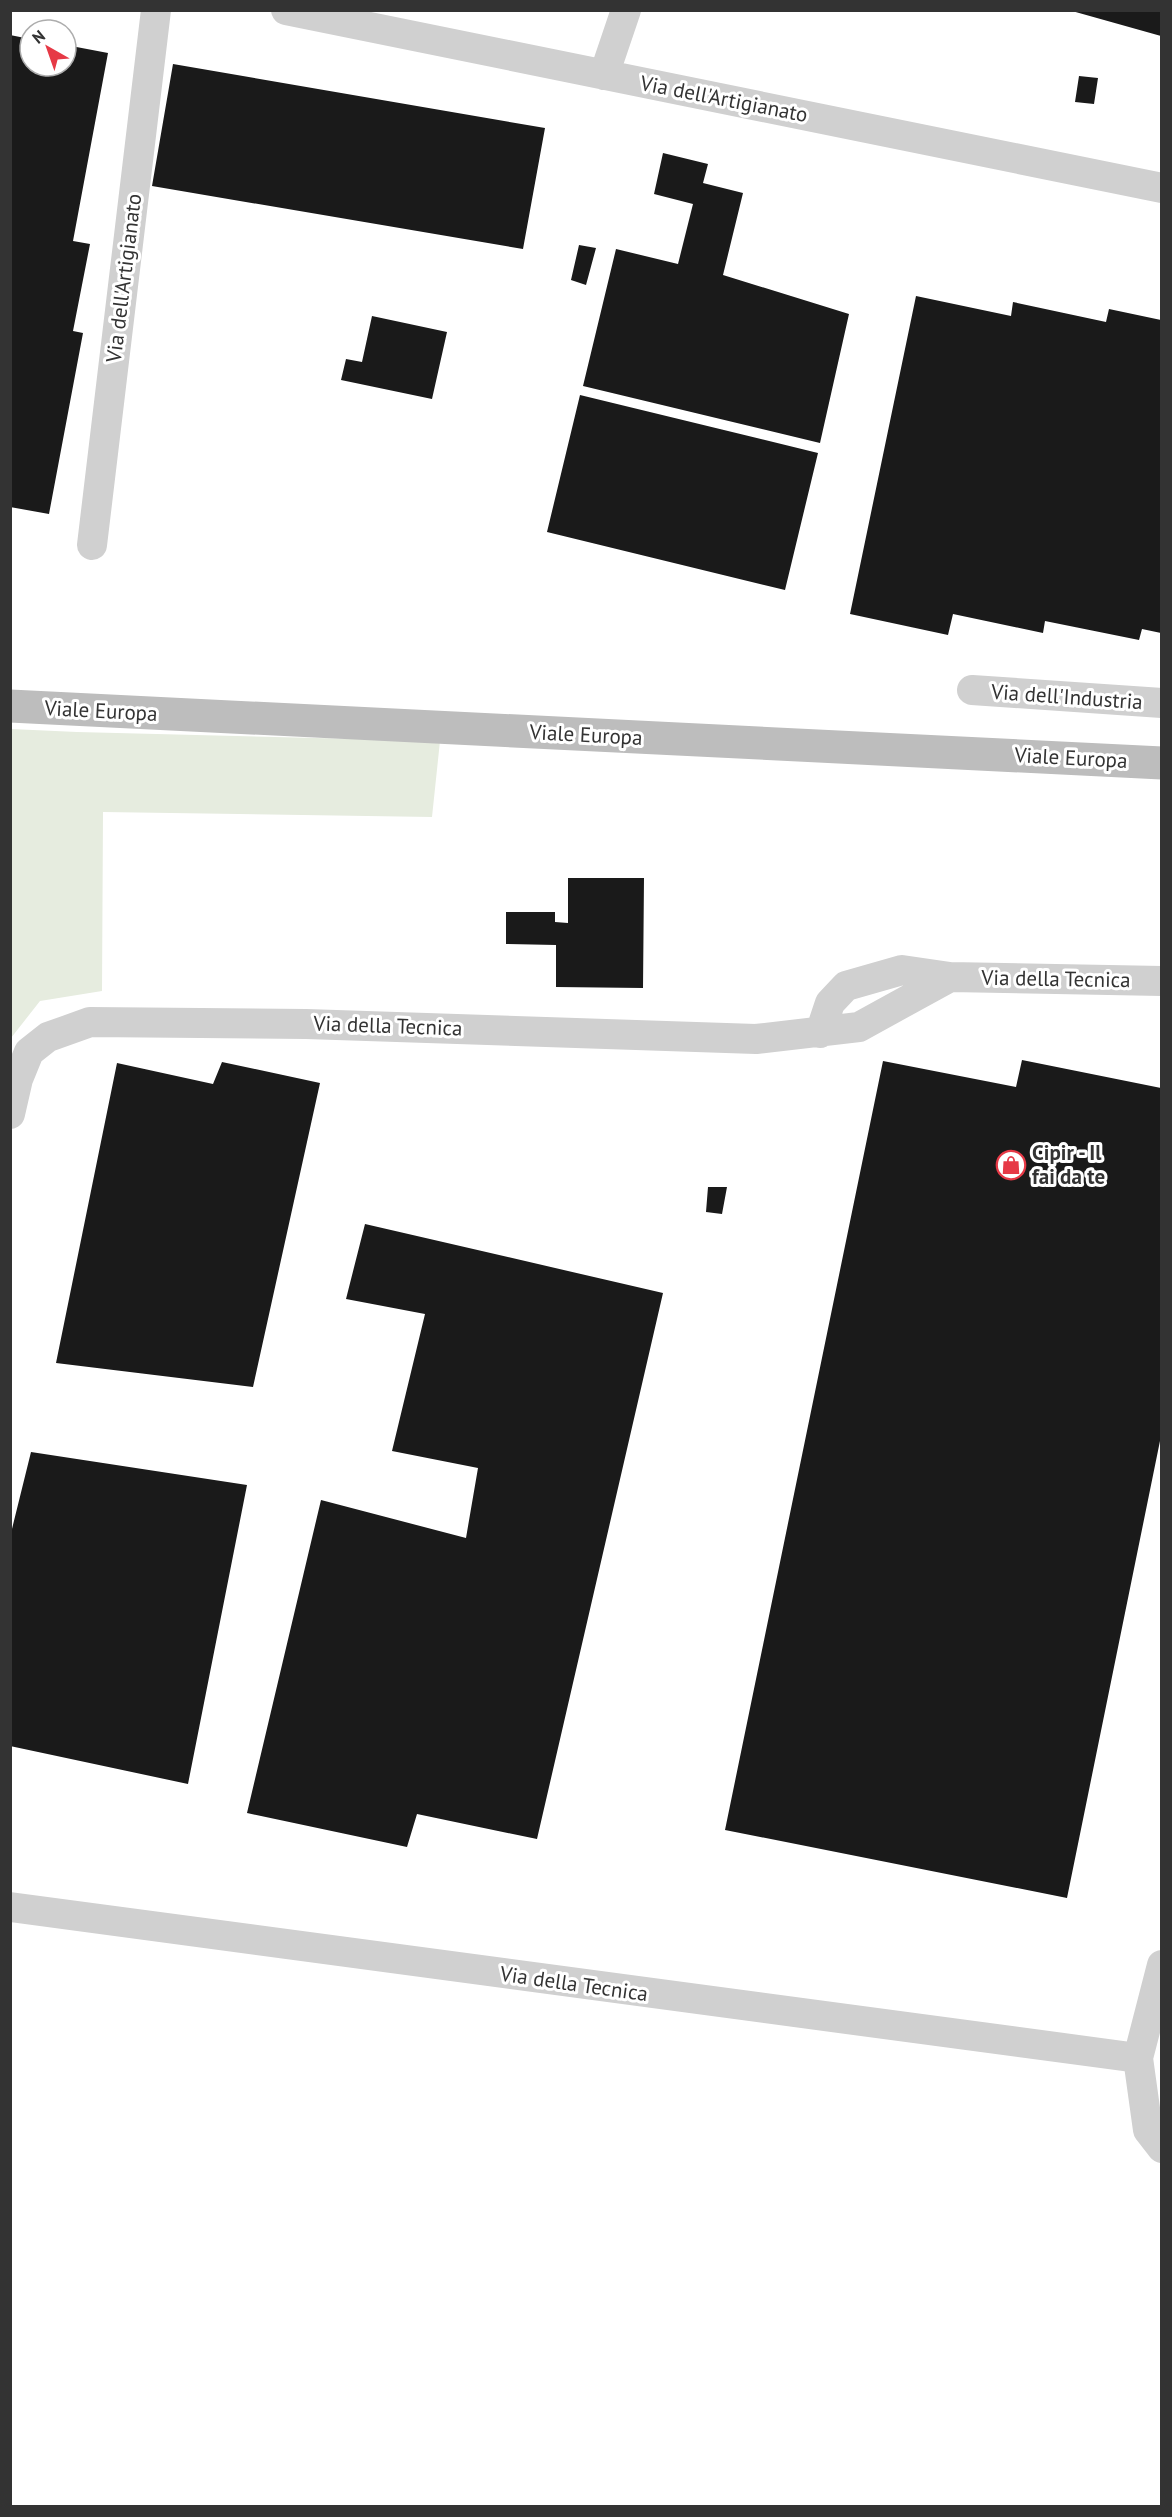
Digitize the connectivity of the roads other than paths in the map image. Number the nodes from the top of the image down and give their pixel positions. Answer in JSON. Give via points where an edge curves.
{"nodes":[{"id":1,"x":156,"y":10,"type":"edge"},
{"id":2,"x":286,"y":10,"type":"edge"},
{"id":3,"x":626,"y":10,"type":"edge"},
{"id":4,"x":604,"y":75,"type":"junction"},
{"id":5,"x":1161,"y":188,"type":"edge"},
{"id":6,"x":92,"y":545,"type":"dead end"},
{"id":7,"x":972,"y":690,"type":"dead end"},
{"id":8,"x":1161,"y":703,"type":"edge"},
{"id":9,"x":10,"y":706,"type":"edge"},
{"id":10,"x":1161,"y":763,"type":"edge"},
{"id":11,"x":950,"y":976,"type":"junction"},
{"id":12,"x":1161,"y":981,"type":"edge"},
{"id":13,"x":820,"y":1033,"type":"junction"},
{"id":14,"x":10,"y":1114,"type":"edge"},
{"id":15,"x":10,"y":1907,"type":"edge"},
{"id":16,"x":1161,"y":1965,"type":"edge"},
{"id":17,"x":1138,"y":2058,"type":"junction"},
{"id":18,"x":1161,"y":2148,"type":"edge"}],
"edges":[{"from":1,"to":6,"type":"street","name":"Via dell'Artigianato"},
{"from":2,"to":4,"type":"street","name":"Via dell'Artigianato"},
{"from":3,"to":4,"type":"street"},
{"from":4,"to":5,"type":"street","name":"Via dell'Artigianato"},
{"from":7,"to":8,"type":"street","name":"Via dell'Industria"},
{"from":9,"to":10,"type":"main road","name":"Viale Europa"},
{"from":11,"to":12,"type":"street","name":"Via della Tecnica"},
{"from":11,"to":13,"type":"street","name":"Via della Tecnica","via":[[859,1027]]},
{"from":11,"to":13,"type":"street","name":"Via della Tecnica","via":[[902,970],[846,986],[830,1003]]},
{"from":13,"to":14,"type":"street","name":"Via della Tecnica","via":[[756,1039],[306,1024],[90,1022],[48,1037],[29,1052]]},
{"from":15,"to":17,"type":"street","name":"Via della Tecnica"},
{"from":16,"to":17,"type":"street"},
{"from":17,"to":18,"type":"street","via":[[1148,2130]]}]}
